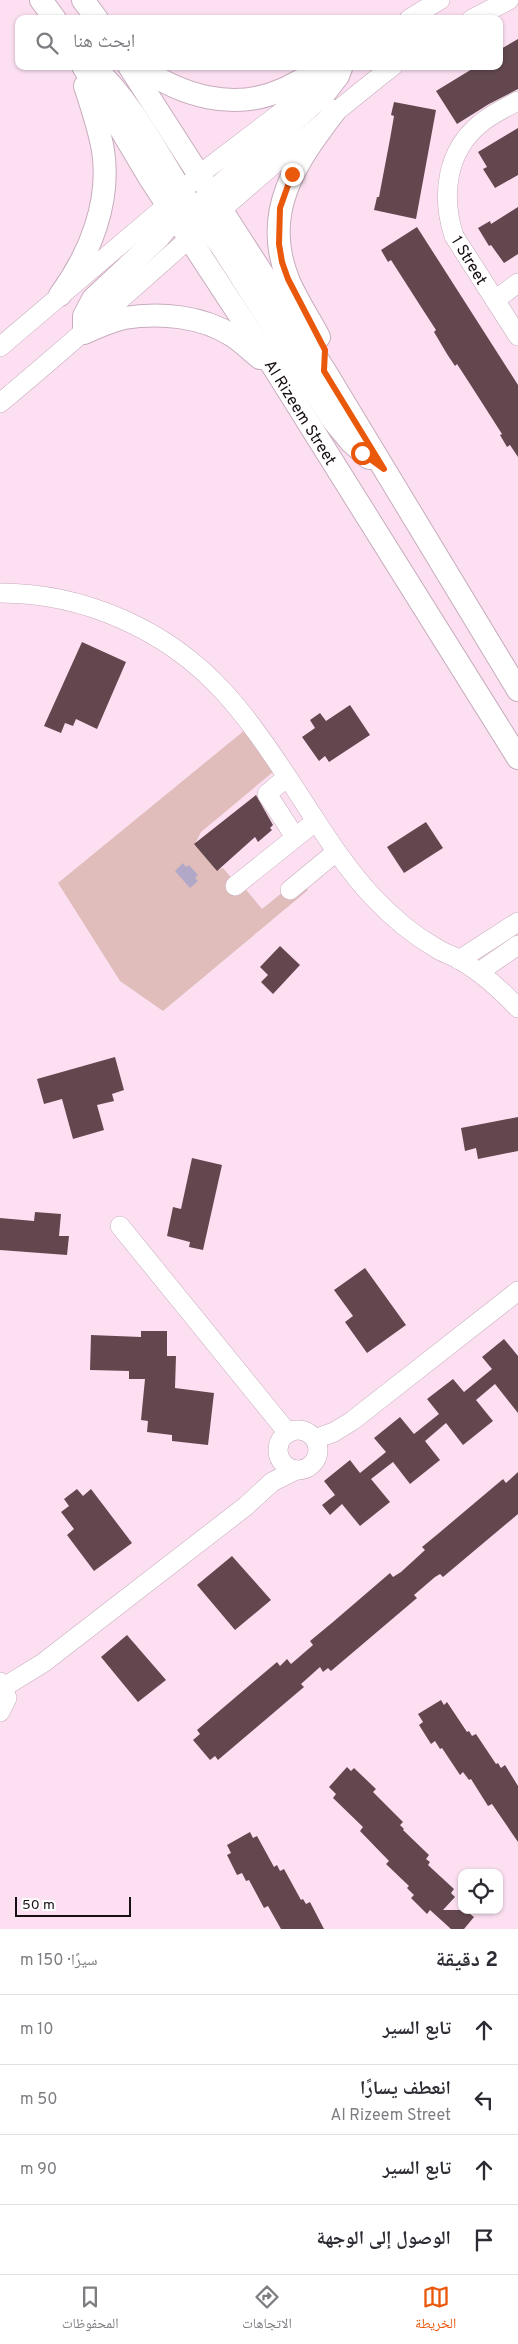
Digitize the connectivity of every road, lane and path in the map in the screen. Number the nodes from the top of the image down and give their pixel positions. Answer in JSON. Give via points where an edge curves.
{"nodes":[{"id":1,"x":41,"y":0,"type":"edge"},
{"id":2,"x":84,"y":0,"type":"edge"},
{"id":3,"x":440,"y":0,"type":"edge"},
{"id":4,"x":509,"y":0,"type":"edge"},
{"id":5,"x":52,"y":15,"type":"edge"},
{"id":6,"x":93,"y":15,"type":"edge"},
{"id":7,"x":416,"y":15,"type":"edge"},
{"id":8,"x":480,"y":15,"type":"edge"},
{"id":9,"x":82,"y":70,"type":"edge"},
{"id":10,"x":84,"y":70,"type":"edge"},
{"id":11,"x":96,"y":70,"type":"edge"},
{"id":12,"x":132,"y":70,"type":"edge"},
{"id":13,"x":145,"y":70,"type":"edge"},
{"id":14,"x":323,"y":70,"type":"edge"},
{"id":15,"x":341,"y":70,"type":"edge"},
{"id":16,"x":388,"y":70,"type":"edge"},
{"id":17,"x":518,"y":101,"type":"edge"},
{"id":18,"x":335,"y":111,"type":"junction"},
{"id":19,"x":211,"y":192,"type":"junction"},
{"id":20,"x":187,"y":213,"type":"junction"},
{"id":21,"x":518,"y":283,"type":"edge"},
{"id":22,"x":60,"y":295,"type":"junction"},
{"id":23,"x":495,"y":300,"type":"junction"},
{"id":24,"x":84,"y":333,"type":"junction"},
{"id":25,"x":518,"y":336,"type":"edge"},
{"id":26,"x":0,"y":347,"type":"edge"},
{"id":27,"x":324,"y":371,"type":"junction"},
{"id":28,"x":276,"y":372,"type":"junction"},
{"id":29,"x":0,"y":402,"type":"edge"},
{"id":30,"x":384,"y":469,"type":"junction"},
{"id":31,"x":0,"y":593,"type":"edge"},
{"id":32,"x":518,"y":690,"type":"edge"},
{"id":33,"x":518,"y":758,"type":"edge"},
{"id":34,"x":287,"y":777,"type":"junction"},
{"id":35,"x":316,"y":820,"type":"junction"},
{"id":36,"x":295,"y":837,"type":"junction"},
{"id":37,"x":336,"y":852,"type":"junction"},
{"id":38,"x":235,"y":886,"type":"dead end"},
{"id":39,"x":290,"y":890,"type":"dead end"},
{"id":40,"x":518,"y":922,"type":"edge"},
{"id":41,"x":518,"y":945,"type":"edge"},
{"id":42,"x":460,"y":960,"type":"junction"},
{"id":43,"x":478,"y":972,"type":"junction"},
{"id":44,"x":518,"y":1008,"type":"edge"},
{"id":45,"x":120,"y":1226,"type":"dead end"},
{"id":46,"x":518,"y":1291,"type":"edge"},
{"id":47,"x":288,"y":1433,"type":"junction"},
{"id":48,"x":315,"y":1439,"type":"junction"},
{"id":49,"x":280,"y":1456,"type":"junction"},
{"id":50,"x":296,"y":1470,"type":"junction"},
{"id":51,"x":265,"y":1488,"type":"junction"},
{"id":52,"x":2,"y":1684,"type":"edge"},
{"id":53,"x":0,"y":1712,"type":"edge"}],
"edges":[{"from":1,"to":5,"type":"street"},
{"from":2,"to":6,"type":"street"},
{"from":3,"to":7,"type":"street"},
{"from":4,"to":8,"type":"street"},
{"from":9,"to":22,"type":"street","via":[[103,151],[103,192],[89,244]]},
{"from":10,"to":20,"type":"street","name":"Al Rizeem Street"},
{"from":11,"to":20,"type":"street","via":[[124,101]]},
{"from":12,"to":19,"type":"street"},
{"from":13,"to":14,"type":"street","via":[[186,93],[234,100],[274,92]]},
{"from":15,"to":19,"type":"street","via":[[324,94]]},
{"from":16,"to":18,"type":"street"},
{"from":17,"to":23,"type":"street","name":"1 Street","via":[[481,123],[466,139],[454,158],[448,179],[446,200],[454,236]]},
{"from":18,"to":19,"type":"street"},
{"from":18,"to":27,"type":"street","via":[[308,146],[292,174],[279,220],[282,262],[325,350]]},
{"from":19,"to":20,"type":"street"},
{"from":19,"to":20,"type":"street","via":[[209,213]]},
{"from":19,"to":27,"type":"street"},
{"from":20,"to":22,"type":"street"},
{"from":20,"to":24,"type":"street","via":[[93,299],[84,316]]},
{"from":20,"to":28,"type":"street","name":"Al Rizeem Street"},
{"from":20,"to":30,"type":"street","via":[[222,247],[332,419],[357,448]]},
{"from":21,"to":23,"type":"street","name":"1 Street"},
{"from":22,"to":26,"type":"street"},
{"from":23,"to":25,"type":"street","name":"1 Street"},
{"from":24,"to":28,"type":"street","via":[[111,322],[140,316],[193,320],[232,336]]},
{"from":24,"to":29,"type":"street"},
{"from":27,"to":30,"type":"street"},
{"from":28,"to":33,"type":"street","name":"Al Rizeem Street"},
{"from":30,"to":32,"type":"street"},
{"from":31,"to":34,"type":"street","via":[[36,595],[79,604],[123,620],[165,643],[222,690]]},
{"from":34,"to":35,"type":"street"},
{"from":34,"to":36,"type":"street","via":[[268,791],[267,797]]},
{"from":35,"to":36,"type":"street"},
{"from":35,"to":37,"type":"street"},
{"from":36,"to":38,"type":"street"},
{"from":37,"to":39,"type":"street"},
{"from":37,"to":42,"type":"street","via":[[396,919],[437,949]]},
{"from":40,"to":42,"type":"street"},
{"from":41,"to":43,"type":"street"},
{"from":42,"to":43,"type":"street"},
{"from":43,"to":44,"type":"street"},
{"from":45,"to":47,"type":"street"},
{"from":46,"to":48,"type":"street","via":[[352,1421]]},
{"from":47,"to":48,"type":"street","via":[[300,1430]]},
{"from":47,"to":49,"type":"street","via":[[279,1446]]},
{"from":48,"to":50,"type":"street","via":[[318,1450],[315,1461],[307,1468]]},
{"from":49,"to":50,"type":"street","via":[[286,1466]]},
{"from":49,"to":51,"type":"street"},
{"from":50,"to":51,"type":"street"},
{"from":51,"to":52,"type":"street","via":[[43,1663]]},
{"from":52,"to":53,"type":"street","via":[[7,1698]]}]}
